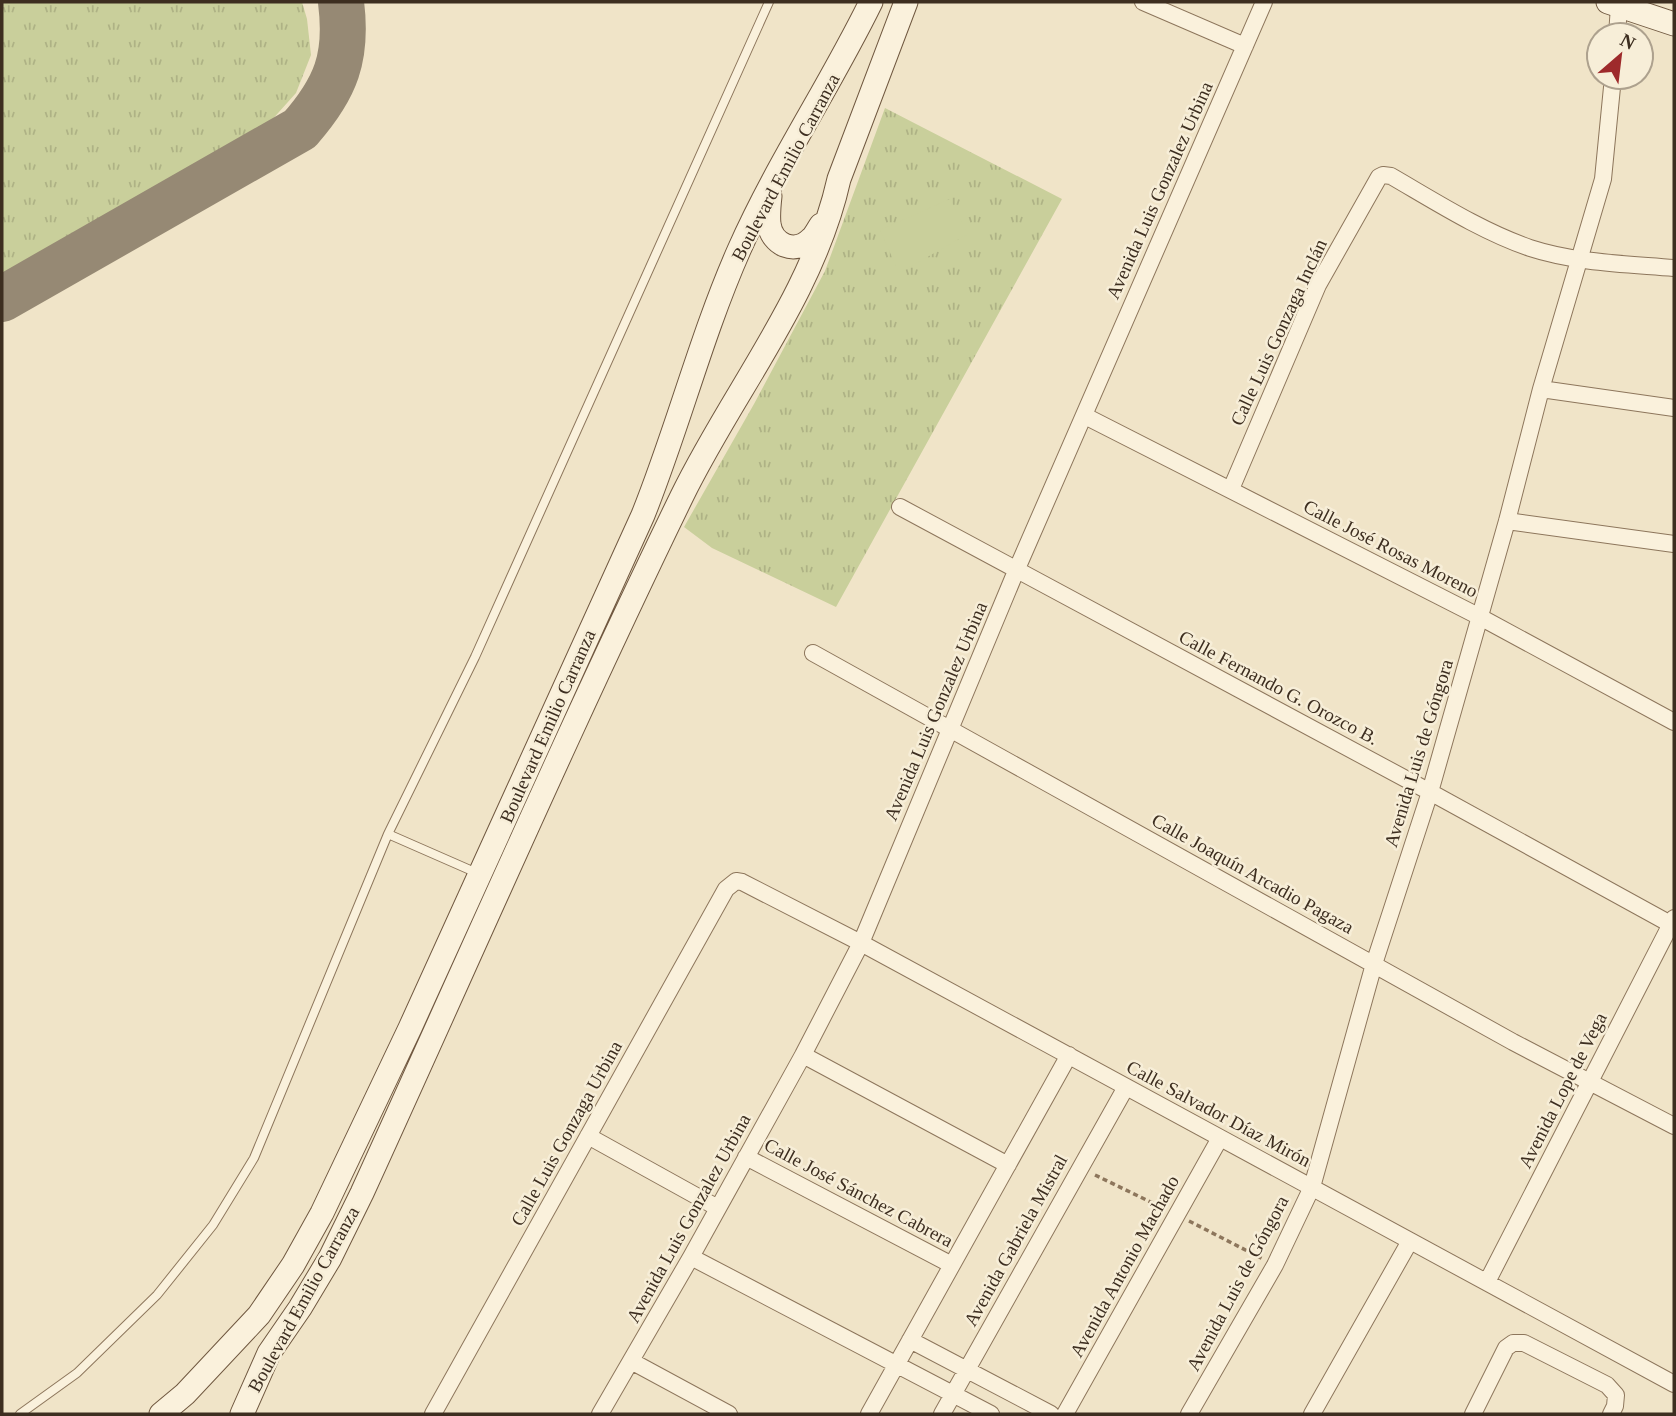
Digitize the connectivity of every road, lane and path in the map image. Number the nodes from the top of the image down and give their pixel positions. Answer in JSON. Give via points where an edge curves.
{"nodes":[{"id":1,"x":769,"y":2,"type":"edge"},
{"id":2,"x":871,"y":2,"type":"edge"},
{"id":3,"x":906,"y":2,"type":"edge"},
{"id":4,"x":1143,"y":2,"type":"edge"},
{"id":5,"x":1264,"y":2,"type":"edge"},
{"id":6,"x":1614,"y":4,"type":"edge"},
{"id":7,"x":1674,"y":24,"type":"edge"},
{"id":8,"x":1245,"y":46,"type":"junction"},
{"id":9,"x":1612,"y":91,"type":"edge"},
{"id":10,"x":770,"y":189,"type":"junction"},
{"id":11,"x":832,"y":208,"type":"junction"},
{"id":12,"x":1578,"y":260,"type":"junction"},
{"id":13,"x":1674,"y":268,"type":"edge"},
{"id":14,"x":1541,"y":388,"type":"junction"},
{"id":15,"x":1674,"y":408,"type":"edge"},
{"id":16,"x":1085,"y":416,"type":"junction"},
{"id":17,"x":1231,"y":489,"type":"junction"},
{"id":18,"x":900,"y":507,"type":"dead end"},
{"id":19,"x":1507,"y":521,"type":"junction"},
{"id":20,"x":1674,"y":544,"type":"edge"},
{"id":21,"x":1016,"y":571,"type":"junction"},
{"id":22,"x":1480,"y":617,"type":"junction"},
{"id":23,"x":813,"y":653,"type":"dead end"},
{"id":24,"x":1673,"y":718,"type":"edge"},
{"id":25,"x":951,"y":731,"type":"junction"},
{"id":26,"x":1430,"y":792,"type":"junction"},
{"id":27,"x":388,"y":834,"type":"junction"},
{"id":28,"x":480,"y":875,"type":"junction"},
{"id":29,"x":742,"y":882,"type":"joint"},
{"id":30,"x":502,"y":885,"type":"junction"},
{"id":31,"x":1673,"y":923,"type":"edge"},
{"id":32,"x":861,"y":943,"type":"junction"},
{"id":33,"x":1374,"y":964,"type":"junction"},
{"id":34,"x":803,"y":1055,"type":"junction"},
{"id":35,"x":1069,"y":1055,"type":"junction"},
{"id":36,"x":1590,"y":1082,"type":"junction"},
{"id":37,"x":1126,"y":1087,"type":"junction"},
{"id":38,"x":1674,"y":1126,"type":"edge"},
{"id":39,"x":588,"y":1136,"type":"junction"},
{"id":40,"x":1220,"y":1138,"type":"junction"},
{"id":41,"x":746,"y":1157,"type":"junction"},
{"id":42,"x":1008,"y":1165,"type":"junction"},
{"id":43,"x":1312,"y":1187,"type":"junction"},
{"id":44,"x":718,"y":1208,"type":"junction"},
{"id":45,"x":1410,"y":1241,"type":"junction"},
{"id":46,"x":691,"y":1257,"type":"junction"},
{"id":47,"x":952,"y":1265,"type":"junction"},
{"id":48,"x":1487,"y":1282,"type":"junction"},
{"id":49,"x":910,"y":1340,"type":"junction"},
{"id":50,"x":631,"y":1361,"type":"junction"},
{"id":51,"x":896,"y":1365,"type":"junction"},
{"id":52,"x":967,"y":1370,"type":"junction"},
{"id":53,"x":1674,"y":1384,"type":"edge"},
{"id":54,"x":953,"y":1395,"type":"junction"},
{"id":55,"x":20,"y":1414,"type":"edge"},
{"id":56,"x":161,"y":1414,"type":"edge"},
{"id":57,"x":242,"y":1414,"type":"edge"},
{"id":58,"x":433,"y":1414,"type":"edge"},
{"id":59,"x":600,"y":1414,"type":"edge"},
{"id":60,"x":729,"y":1414,"type":"edge"},
{"id":61,"x":869,"y":1414,"type":"edge"},
{"id":62,"x":942,"y":1414,"type":"edge"},
{"id":63,"x":991,"y":1414,"type":"edge"},
{"id":64,"x":1051,"y":1414,"type":"edge"},
{"id":65,"x":1065,"y":1414,"type":"edge"},
{"id":66,"x":1189,"y":1414,"type":"edge"},
{"id":67,"x":1312,"y":1414,"type":"edge"},
{"id":68,"x":1473,"y":1414,"type":"edge"},
{"id":69,"x":1611,"y":1414,"type":"edge"}],
"edges":[{"from":1,"to":27,"type":"lane","via":[[486,632]]},
{"from":2,"to":10,"type":"street","name":"Boulevard Emilio Carranza"},
{"from":3,"to":11,"type":"street","name":"Boulevard Emilio Carranza"},
{"from":4,"to":8,"type":"street"},
{"from":5,"to":8,"type":"street","name":"Avenida Luis Gonzalez Urbina"},
{"from":6,"to":7,"type":"street"},
{"from":8,"to":16,"type":"street","name":"Avenida Luis Gonzalez Urbina"},
{"from":9,"to":12,"type":"street","name":"Avenida Luis de Góngora","via":[[1603,179]]},
{"from":10,"to":11,"type":"street","via":[[769,225],[779,243],[790,248],[811,240]]},
{"from":10,"to":28,"type":"street","name":"Boulevard Emilio Carranza","via":[[739,250],[643,515]]},
{"from":11,"to":30,"type":"street","name":"Boulevard Emilio Carranza","via":[[766,348],[698,463]]},
{"from":12,"to":13,"type":"street","name":"Calle Luis Gonzaga Inclán"},
{"from":12,"to":14,"type":"street","name":"Avenida Luis de Góngora"},
{"from":12,"to":17,"type":"street","name":"Calle Luis Gonzaga Inclán","via":[[1530,248],[1391,176],[1379,177],[1318,285]]},
{"from":14,"to":15,"type":"street"},
{"from":14,"to":19,"type":"street","name":"Avenida Luis de Góngora"},
{"from":16,"to":17,"type":"street","name":"Calle José Rosas Moreno"},
{"from":16,"to":21,"type":"street","name":"Avenida Luis Gonzalez Urbina"},
{"from":17,"to":22,"type":"street","name":"Calle José Rosas Moreno"},
{"from":18,"to":21,"type":"street","name":"Calle Fernando G. Orozco B."},
{"from":19,"to":20,"type":"street"},
{"from":19,"to":22,"type":"street","name":"Avenida Luis de Góngora"},
{"from":21,"to":25,"type":"street","name":"Avenida Luis Gonzalez Urbina"},
{"from":21,"to":26,"type":"street","name":"Calle Fernando G. Orozco B."},
{"from":22,"to":24,"type":"street","name":"Calle José Rosas Moreno"},
{"from":22,"to":26,"type":"street","name":"Avenida Luis de Góngora"},
{"from":23,"to":25,"type":"street","name":"Calle Joaquín Arcadio Pagaza"},
{"from":25,"to":32,"type":"street","name":"Avenida Luis Gonzalez Urbina"},
{"from":25,"to":33,"type":"street","name":"Calle Joaquín Arcadio Pagaza"},
{"from":26,"to":31,"type":"street","name":"Calle Fernando G. Orozco B."},
{"from":26,"to":33,"type":"street","name":"Avenida Luis de Góngora"},
{"from":27,"to":28,"type":"lane"},
{"from":27,"to":55,"type":"lane","via":[[259,1146],[213,1225],[157,1295],[77,1373]]},
{"from":28,"to":30,"type":"lane"},
{"from":28,"to":56,"type":"street","name":"Boulevard Emilio Carranza","via":[[322,1213],[293,1265],[260,1315]]},
{"from":29,"to":32,"type":"street","name":"Calle Salvador Díaz Mirón"},
{"from":29,"to":39,"type":"street","name":"Calle Luis Gonzaga Urbina","via":[[726,889]]},
{"from":30,"to":57,"type":"street","name":"Boulevard Emilio Carranza","via":[[362,1194],[324,1268],[269,1353]]},
{"from":31,"to":36,"type":"street","name":"Avenida Lope de Vega"},
{"from":32,"to":34,"type":"street","name":"Avenida Luis Gonzalez Urbina"},
{"from":32,"to":35,"type":"street","name":"Calle Salvador Díaz Mirón"},
{"from":33,"to":36,"type":"street","name":"Calle Joaquín Arcadio Pagaza"},
{"from":33,"to":43,"type":"street","name":"Avenida Luis de Góngora"},
{"from":34,"to":41,"type":"street","name":"Avenida Luis Gonzalez Urbina"},
{"from":34,"to":42,"type":"street"},
{"from":35,"to":37,"type":"street","name":"Calle Salvador Díaz Mirón"},
{"from":35,"to":42,"type":"street"},
{"from":36,"to":38,"type":"street","name":"Calle Joaquín Arcadio Pagaza"},
{"from":36,"to":48,"type":"street","name":"Avenida Lope de Vega"},
{"from":37,"to":40,"type":"street","name":"Calle Salvador Díaz Mirón"},
{"from":37,"to":52,"type":"street","name":"Avenida Gabriela Mistral"},
{"from":39,"to":44,"type":"street"},
{"from":39,"to":58,"type":"street","name":"Calle Luis Gonzaga Urbina"},
{"from":40,"to":43,"type":"street","name":"Calle Salvador Díaz Mirón"},
{"from":40,"to":65,"type":"street","name":"Avenida Antonio Machado"},
{"from":41,"to":44,"type":"street","name":"Avenida Luis Gonzalez Urbina"},
{"from":41,"to":47,"type":"street","name":"Calle José Sánchez Cabrera"},
{"from":42,"to":47,"type":"street"},
{"from":43,"to":45,"type":"street","name":"Calle Salvador Díaz Mirón"},
{"from":43,"to":66,"type":"street","name":"Avenida Luis de Góngora","via":[[1275,1265]]},
{"from":44,"to":46,"type":"street","name":"Avenida Luis Gonzalez Urbina"},
{"from":45,"to":48,"type":"street","name":"Calle Salvador Díaz Mirón"},
{"from":45,"to":67,"type":"street"},
{"from":46,"to":50,"type":"street","name":"Avenida Luis Gonzalez Urbina"},
{"from":46,"to":51,"type":"street"},
{"from":47,"to":49,"type":"street"},
{"from":48,"to":53,"type":"street","name":"Calle Salvador Díaz Mirón"},
{"from":49,"to":51,"type":"street"},
{"from":49,"to":52,"type":"street"},
{"from":50,"to":59,"type":"street","name":"Avenida Luis Gonzalez Urbina"},
{"from":50,"to":60,"type":"street"},
{"from":51,"to":54,"type":"street"},
{"from":51,"to":61,"type":"street"},
{"from":52,"to":54,"type":"street","name":"Avenida Gabriela Mistral"},
{"from":52,"to":64,"type":"street"},
{"from":54,"to":62,"type":"street","name":"Avenida Gabriela Mistral"},
{"from":54,"to":63,"type":"street"},
{"from":68,"to":69,"type":"street","via":[[1513,1342],[1524,1343],[1607,1385],[1616,1395]]}]}
